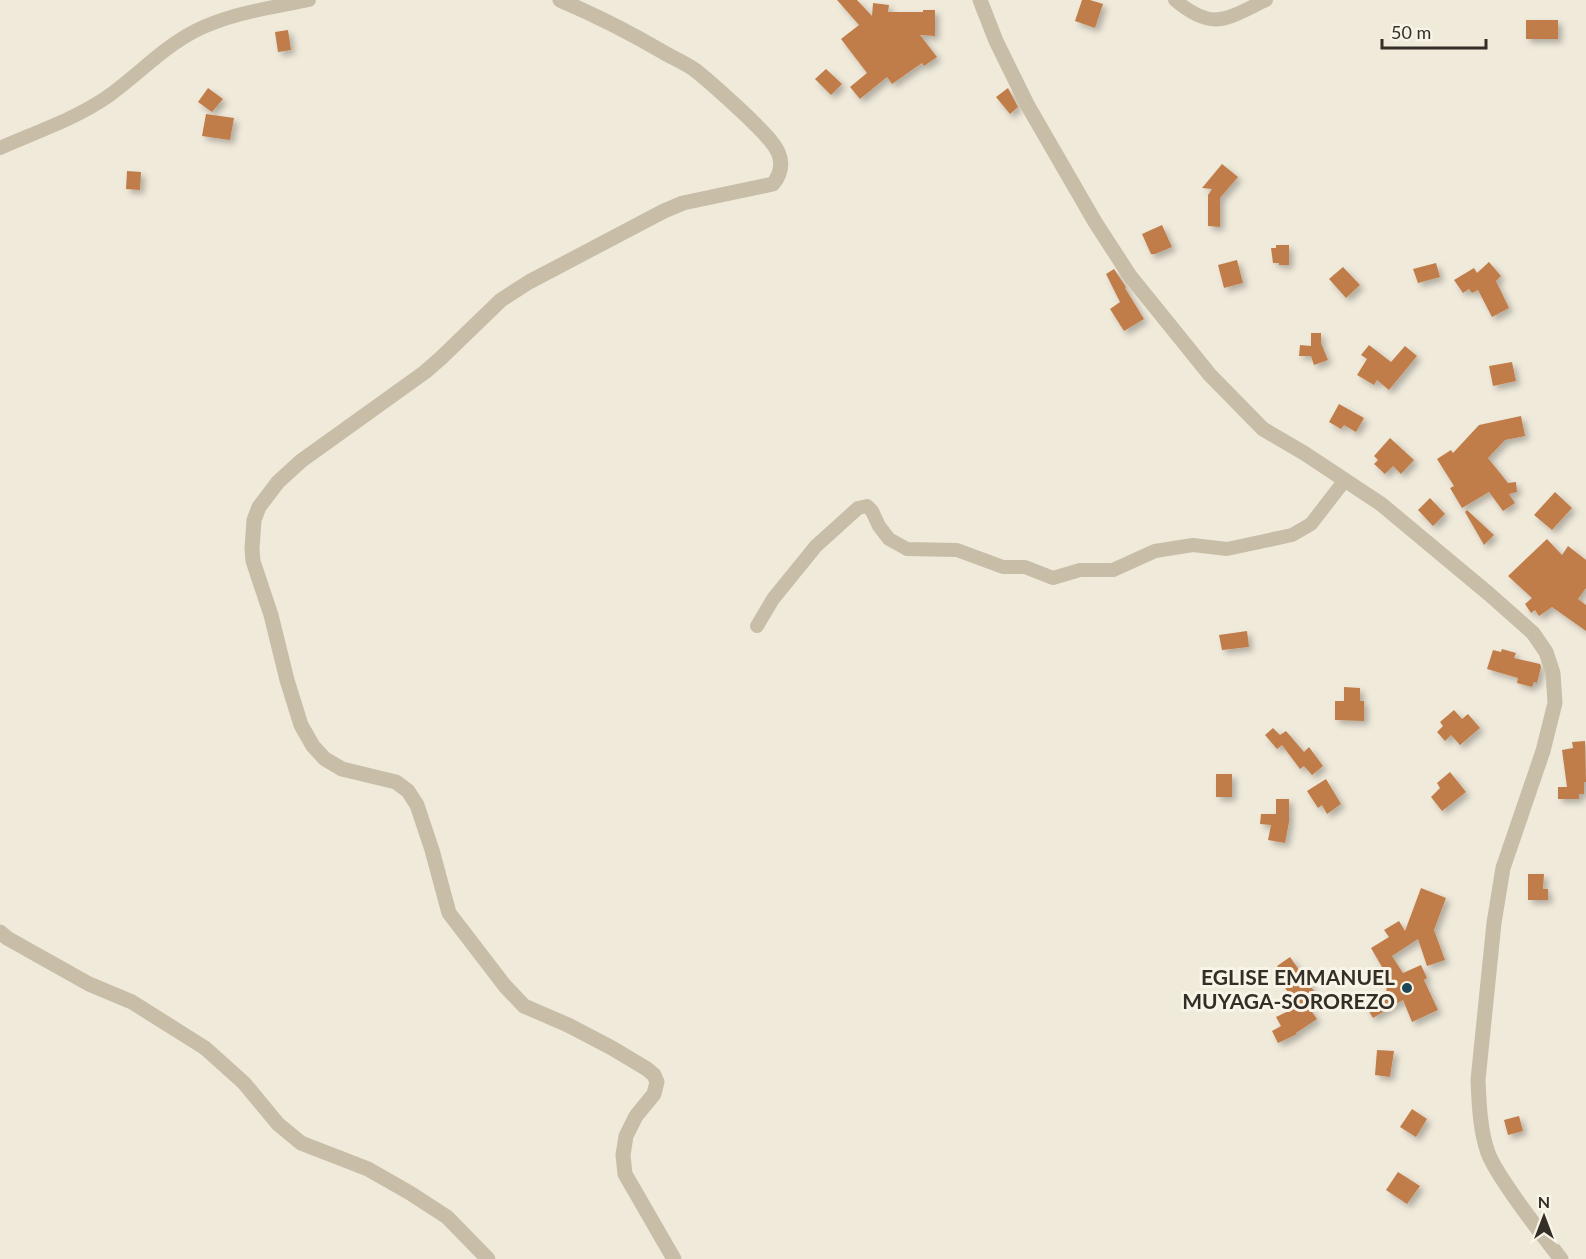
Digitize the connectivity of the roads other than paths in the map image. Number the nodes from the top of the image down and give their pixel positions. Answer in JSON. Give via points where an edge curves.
{"nodes":[{"id":1,"x":309,"y":0,"type":"edge"},
{"id":2,"x":560,"y":0,"type":"edge"},
{"id":3,"x":980,"y":0,"type":"edge"},
{"id":4,"x":1175,"y":0,"type":"edge"},
{"id":5,"x":1266,"y":0,"type":"edge"},
{"id":6,"x":0,"y":148,"type":"edge"},
{"id":7,"x":1345,"y":480,"type":"junction"},
{"id":8,"x":757,"y":626,"type":"dead end"},
{"id":9,"x":0,"y":932,"type":"edge"},
{"id":10,"x":488,"y":1259,"type":"edge"},
{"id":11,"x":674,"y":1259,"type":"edge"},
{"id":12,"x":1561,"y":1259,"type":"edge"}],
"edges":[{"from":1,"to":6,"type":"street","via":[[242,14],[196,31],[83,112]]},
{"from":2,"to":11,"type":"street","via":[[694,70],[772,141],[780,155],[782,167],[778,177],[773,184],[683,203],[664,211],[501,300],[425,372],[300,461],[278,482],[254,520],[253,561],[301,725],[313,746],[342,769],[396,782],[408,791],[417,805],[449,913],[524,1006],[612,1048],[654,1075],[654,1094],[626,1136],[625,1174]]},
{"from":3,"to":7,"type":"street","via":[[1028,106],[1095,222],[1137,285],[1210,375],[1263,429]]},
{"from":4,"to":5,"type":"street","via":[[1202,19],[1216,20]]},
{"from":7,"to":8,"type":"street","via":[[1311,524],[1292,535],[1227,549],[1193,544],[1155,551],[1113,570],[1080,570],[1053,578],[1025,567],[1003,567],[957,550],[907,549],[890,539],[867,506],[858,508],[816,546],[773,599]]},
{"from":7,"to":12,"type":"street","via":[[1381,504],[1533,633],[1546,652],[1553,673],[1553,712],[1503,868],[1478,1080],[1488,1153],[1522,1209]]},
{"from":9,"to":10,"type":"street","via":[[89,984],[132,1002],[205,1048],[301,1143],[369,1169],[410,1193],[447,1217]]}]}
